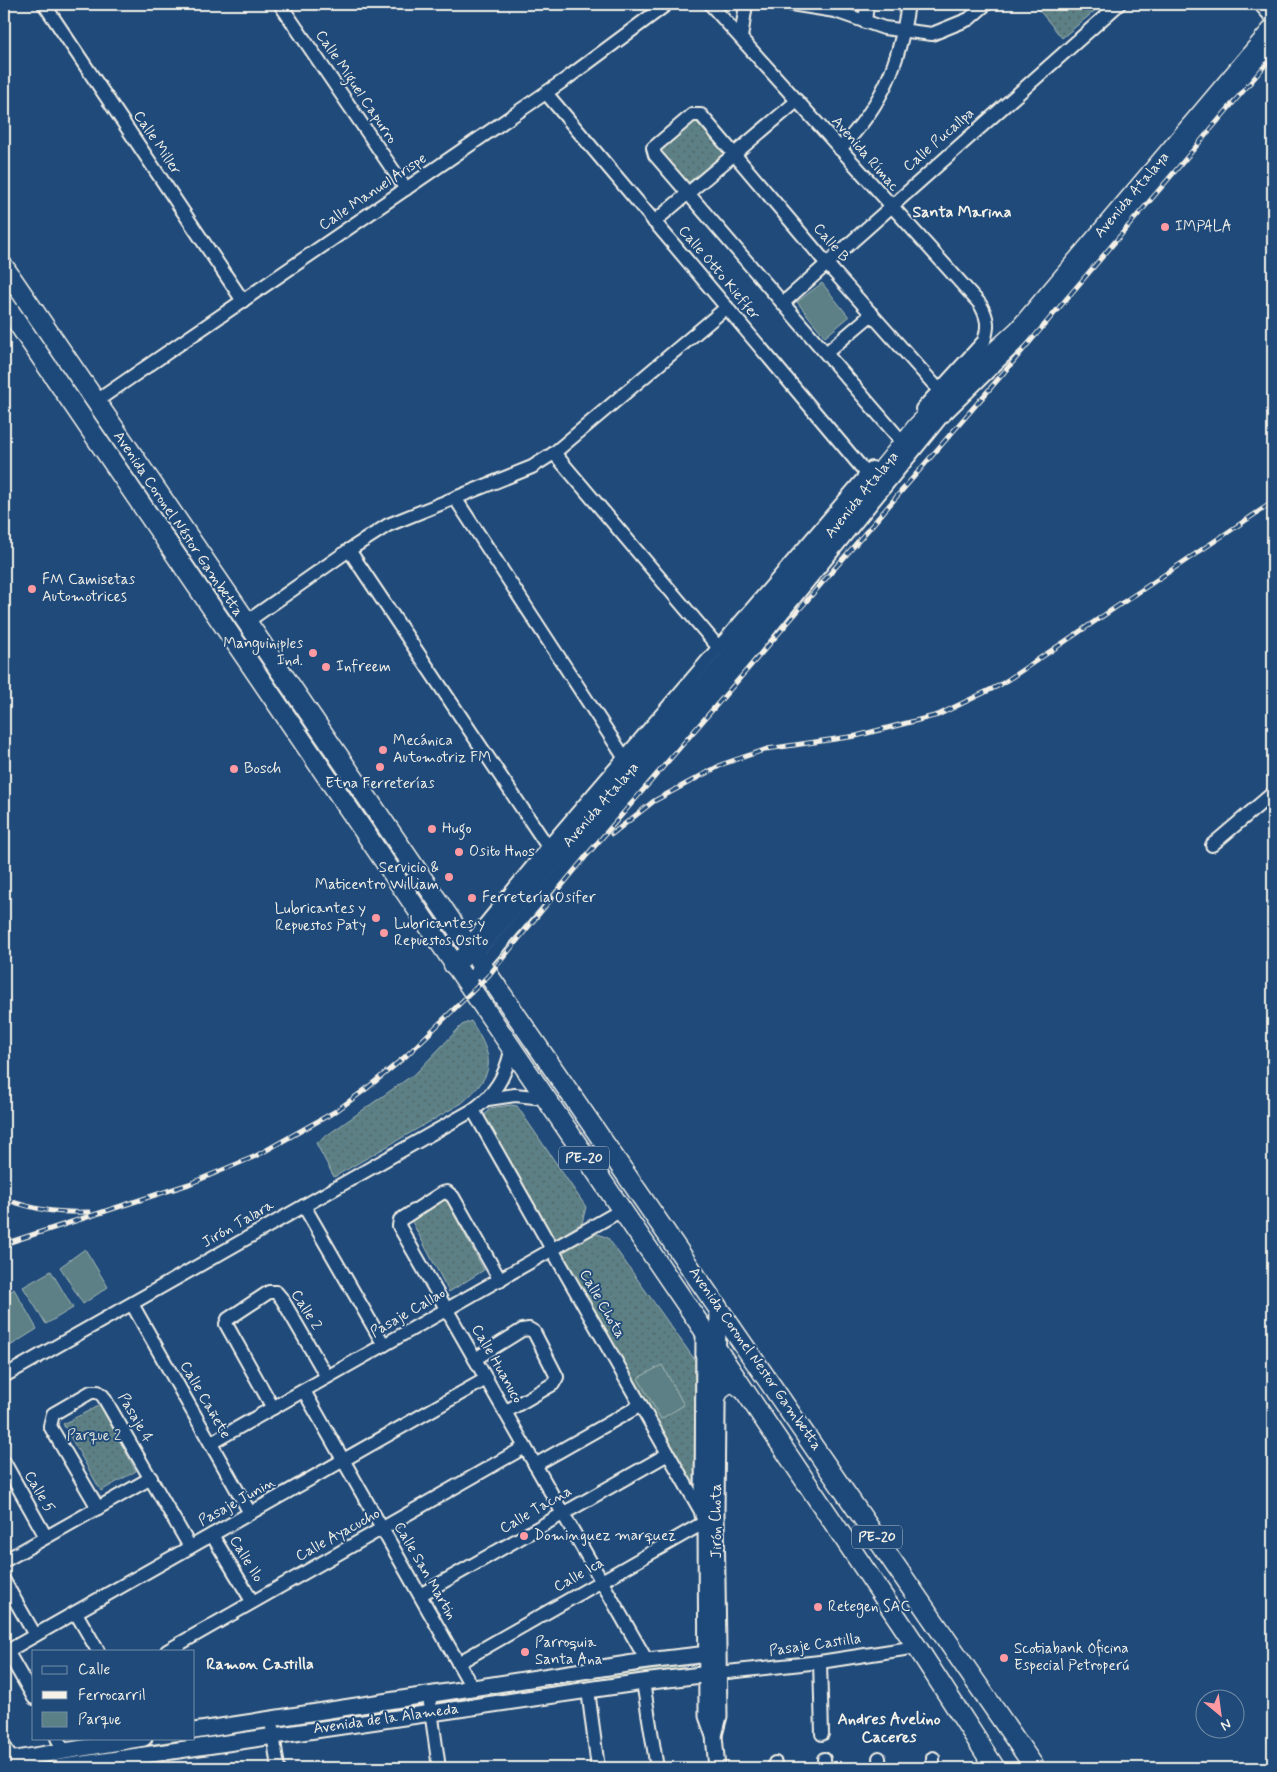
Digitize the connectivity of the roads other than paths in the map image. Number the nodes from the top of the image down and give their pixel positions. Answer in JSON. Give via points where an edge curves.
{"nodes":[{"id":1,"x":44,"y":4,"type":"edge"},
{"id":2,"x":280,"y":4,"type":"edge"},
{"id":3,"x":667,"y":4,"type":"edge"},
{"id":4,"x":710,"y":4,"type":"edge"},
{"id":5,"x":746,"y":4,"type":"edge"},
{"id":6,"x":791,"y":4,"type":"edge"},
{"id":7,"x":867,"y":4,"type":"edge"},
{"id":8,"x":908,"y":4,"type":"edge"},
{"id":9,"x":986,"y":4,"type":"edge"},
{"id":10,"x":1119,"y":4,"type":"edge"},
{"id":11,"x":1260,"y":4,"type":"edge"},
{"id":12,"x":1273,"y":19,"type":"edge"},
{"id":13,"x":865,"y":22,"type":"junction"},
{"id":14,"x":1273,"y":28,"type":"edge"},
{"id":15,"x":904,"y":32,"type":"junction"},
{"id":16,"x":741,"y":38,"type":"junction"},
{"id":17,"x":1273,"y":44,"type":"edge"},
{"id":18,"x":546,"y":93,"type":"junction"},
{"id":19,"x":797,"y":101,"type":"junction"},
{"id":20,"x":840,"y":149,"type":"junction"},
{"id":21,"x":734,"y":154,"type":"junction"},
{"id":22,"x":406,"y":189,"type":"junction"},
{"id":23,"x":688,"y":193,"type":"junction"},
{"id":24,"x":890,"y":206,"type":"junction"},
{"id":25,"x":654,"y":222,"type":"junction"},
{"id":26,"x":827,"y":264,"type":"junction"},
{"id":27,"x":4,"y":267,"type":"edge"},
{"id":28,"x":243,"y":301,"type":"junction"},
{"id":29,"x":4,"y":303,"type":"edge"},
{"id":30,"x":783,"y":303,"type":"junction"},
{"id":31,"x":727,"y":307,"type":"junction"},
{"id":32,"x":872,"y":314,"type":"junction"},
{"id":33,"x":988,"y":329,"type":"joint"},
{"id":34,"x":826,"y":353,"type":"junction"},
{"id":35,"x":939,"y":390,"type":"junction"},
{"id":36,"x":95,"y":402,"type":"junction"},
{"id":37,"x":898,"y":437,"type":"junction"},
{"id":38,"x":554,"y":453,"type":"junction"},
{"id":39,"x":867,"y":474,"type":"junction"},
{"id":40,"x":455,"y":498,"type":"junction"},
{"id":41,"x":349,"y":550,"type":"junction"},
{"id":42,"x":245,"y":623,"type":"junction"},
{"id":43,"x":720,"y":648,"type":"junction"},
{"id":44,"x":624,"y":757,"type":"junction"},
{"id":45,"x":1273,"y":793,"type":"edge"},
{"id":46,"x":1212,"y":845,"type":"dead end"},
{"id":47,"x":548,"y":847,"type":"junction"},
{"id":48,"x":474,"y":954,"type":"junction"},
{"id":49,"x":453,"y":965,"type":"junction"},
{"id":50,"x":466,"y":984,"type":"junction"},
{"id":51,"x":512,"y":1051,"type":"junction"},
{"id":52,"x":544,"y":1098,"type":"junction"},
{"id":53,"x":488,"y":1099,"type":"junction"},
{"id":54,"x":473,"y":1110,"type":"junction"},
{"id":55,"x":304,"y":1206,"type":"junction"},
{"id":56,"x":620,"y":1211,"type":"junction"},
{"id":57,"x":552,"y":1250,"type":"junction"},
{"id":58,"x":500,"y":1280,"type":"junction"},
{"id":59,"x":132,"y":1304,"type":"junction"},
{"id":60,"x":718,"y":1305,"type":"junction"},
{"id":61,"x":447,"y":1310,"type":"junction"},
{"id":62,"x":704,"y":1331,"type":"junction"},
{"id":63,"x":384,"y":1345,"type":"junction"},
{"id":64,"x":718,"y":1351,"type":"junction"},
{"id":65,"x":475,"y":1358,"type":"junction"},
{"id":66,"x":4,"y":1376,"type":"edge"},
{"id":67,"x":327,"y":1377,"type":"junction"},
{"id":68,"x":486,"y":1379,"type":"junction"},
{"id":69,"x":741,"y":1388,"type":"junction"},
{"id":70,"x":304,"y":1391,"type":"junction"},
{"id":71,"x":717,"y":1394,"type":"junction"},
{"id":72,"x":640,"y":1405,"type":"junction"},
{"id":73,"x":273,"y":1408,"type":"junction"},
{"id":74,"x":505,"y":1412,"type":"junction"},
{"id":75,"x":211,"y":1443,"type":"junction"},
{"id":76,"x":525,"y":1447,"type":"junction"},
{"id":77,"x":668,"y":1454,"type":"junction"},
{"id":78,"x":343,"y":1460,"type":"junction"},
{"id":79,"x":535,"y":1465,"type":"junction"},
{"id":80,"x":5,"y":1467,"type":"edge"},
{"id":81,"x":151,"y":1478,"type":"junction"},
{"id":82,"x":98,"y":1508,"type":"junction"},
{"id":83,"x":250,"y":1513,"type":"junction"},
{"id":84,"x":563,"y":1514,"type":"junction"},
{"id":85,"x":708,"y":1517,"type":"junction"},
{"id":86,"x":382,"y":1528,"type":"junction"},
{"id":87,"x":212,"y":1535,"type":"junction"},
{"id":88,"x":46,"y":1537,"type":"junction"},
{"id":89,"x":190,"y":1547,"type":"junction"},
{"id":90,"x":4,"y":1561,"type":"edge"},
{"id":91,"x":4,"y":1581,"type":"edge"},
{"id":92,"x":601,"y":1581,"type":"junction"},
{"id":93,"x":420,"y":1595,"type":"junction"},
{"id":94,"x":252,"y":1601,"type":"junction"},
{"id":95,"x":76,"y":1613,"type":"junction"},
{"id":96,"x":35,"y":1635,"type":"junction"},
{"id":97,"x":917,"y":1647,"type":"junction"},
{"id":98,"x":97,"y":1650,"type":"edge"},
{"id":99,"x":169,"y":1650,"type":"edge"},
{"id":100,"x":6,"y":1652,"type":"edge"},
{"id":101,"x":711,"y":1654,"type":"junction"},
{"id":102,"x":647,"y":1661,"type":"junction"},
{"id":103,"x":820,"y":1662,"type":"junction"},
{"id":104,"x":458,"y":1663,"type":"junction"},
{"id":105,"x":712,"y":1674,"type":"junction"},
{"id":106,"x":643,"y":1682,"type":"junction"},
{"id":107,"x":473,"y":1689,"type":"junction"},
{"id":108,"x":588,"y":1690,"type":"junction"},
{"id":109,"x":32,"y":1695,"type":"edge"},
{"id":110,"x":430,"y":1696,"type":"junction"},
{"id":111,"x":432,"y":1713,"type":"junction"},
{"id":112,"x":271,"y":1720,"type":"junction"},
{"id":113,"x":195,"y":1731,"type":"edge"},
{"id":114,"x":822,"y":1734,"type":"dead end"},
{"id":115,"x":274,"y":1736,"type":"junction"},
{"id":116,"x":120,"y":1740,"type":"edge"},
{"id":117,"x":60,"y":1745,"type":"edge"},
{"id":118,"x":4,"y":1746,"type":"edge"},
{"id":119,"x":8,"y":1760,"type":"edge"},
{"id":120,"x":122,"y":1763,"type":"edge"},
{"id":121,"x":56,"y":1768,"type":"edge"},
{"id":122,"x":278,"y":1768,"type":"edge"},
{"id":123,"x":439,"y":1768,"type":"edge"},
{"id":124,"x":598,"y":1768,"type":"edge"},
{"id":125,"x":657,"y":1768,"type":"edge"},
{"id":126,"x":718,"y":1768,"type":"edge"},
{"id":127,"x":995,"y":1768,"type":"edge"},
{"id":128,"x":1036,"y":1768,"type":"edge"}],
"edges":[{"from":1,"to":28,"type":"street","name":"Calle Miller"},
{"from":2,"to":22,"type":"street","name":"Calle Miguel Capurro"},
{"from":3,"to":18,"type":"street","name":"Calle Manuel Arispe"},
{"from":4,"to":16,"type":"street","name":"Avenida Rímac"},
{"from":5,"to":16,"type":"street"},
{"from":6,"to":13,"type":"street","via":[[834,11]]},
{"from":7,"to":13,"type":"street"},
{"from":8,"to":15,"type":"street"},
{"from":9,"to":15,"type":"street","via":[[969,19],[944,31],[932,34]]},
{"from":10,"to":24,"type":"street","name":"Calle Pucallpa"},
{"from":11,"to":12,"type":"street"},
{"from":13,"to":15,"type":"street"},
{"from":14,"to":48,"type":"main road","name":"Avenida Atalaya","via":[[1018,330],[918,426],[729,658]]},
{"from":15,"to":20,"type":"street","via":[[894,68],[881,96]]},
{"from":16,"to":19,"type":"street","name":"Avenida Rímac"},
{"from":17,"to":48,"type":"street","name":"Avenida Atalaya","via":[[1041,320],[940,418],[738,668]]},
{"from":18,"to":22,"type":"street","name":"Calle Manuel Arispe"},
{"from":18,"to":25,"type":"street","name":"Calle Otto Kieffer"},
{"from":19,"to":20,"type":"street","name":"Avenida Rímac"},
{"from":19,"to":21,"type":"street"},
{"from":20,"to":24,"type":"street","name":"Avenida Rímac"},
{"from":21,"to":23,"type":"street"},
{"from":21,"to":23,"type":"street","name":"Calle B","via":[[701,115],[692,115],[653,148],[655,155]]},
{"from":21,"to":26,"type":"street","name":"Calle B"},
{"from":22,"to":28,"type":"street","name":"Calle Manuel Arispe"},
{"from":23,"to":25,"type":"street"},
{"from":23,"to":30,"type":"street"},
{"from":24,"to":26,"type":"street","name":"Calle Pucallpa"},
{"from":24,"to":33,"type":"street","name":"Avenida Rímac","via":[[980,304],[987,317]]},
{"from":25,"to":31,"type":"street","name":"Calle Otto Kieffer"},
{"from":26,"to":30,"type":"street","name":"Calle Pucallpa"},
{"from":26,"to":32,"type":"street","name":"Calle B"},
{"from":27,"to":36,"type":"main road","name":"Avenida Coronel Néstor Gambetta"},
{"from":28,"to":36,"type":"street","name":"Calle Manuel Arispe"},
{"from":29,"to":49,"type":"main road","name":"Avenida Coronel Néstor Gambetta"},
{"from":30,"to":34,"type":"street"},
{"from":31,"to":38,"type":"street"},
{"from":31,"to":39,"type":"street","name":"Calle Otto Kieffer"},
{"from":32,"to":34,"type":"street"},
{"from":32,"to":35,"type":"street","name":"Calle B"},
{"from":33,"to":35,"type":"street","name":"Avenida Atalaya","via":[[984,341]]},
{"from":34,"to":37,"type":"street"},
{"from":35,"to":37,"type":"street","name":"Avenida Atalaya"},
{"from":36,"to":42,"type":"main road","name":"Avenida Coronel Néstor Gambetta"},
{"from":37,"to":39,"type":"street","name":"Avenida Atalaya"},
{"from":38,"to":40,"type":"street","via":[[532,467]]},
{"from":38,"to":43,"type":"street"},
{"from":39,"to":43,"type":"street","name":"Avenida Atalaya"},
{"from":40,"to":41,"type":"street","via":[[388,525]]},
{"from":40,"to":44,"type":"street"},
{"from":41,"to":42,"type":"street"},
{"from":41,"to":47,"type":"street"},
{"from":42,"to":48,"type":"main road","name":"Avenida Coronel Néstor Gambetta"},
{"from":43,"to":44,"type":"street","name":"Avenida Atalaya"},
{"from":44,"to":47,"type":"street","name":"Avenida Atalaya"},
{"from":45,"to":46,"type":"street"},
{"from":47,"to":48,"type":"street","name":"Avenida Atalaya"},
{"from":48,"to":49,"type":"main road","name":"Avenida Atalaya"},
{"from":48,"to":50,"type":"street","name":"Avenida Atalaya"},
{"from":48,"to":60,"type":"main road","name":"Avenida Coronel Nestor Gambetta","number":"PE-20"},
{"from":49,"to":50,"type":"main road","name":"Avenida Coronel Nestor Gambetta","number":"PE-20"},
{"from":50,"to":51,"type":"main road","name":"Avenida Coronel Nestor Gambetta","number":"PE-20"},
{"from":51,"to":52,"type":"main road","name":"Avenida Coronel Nestor Gambetta","number":"PE-20"},
{"from":51,"to":53,"type":"street","name":"Jirón Talara","via":[[503,1078]]},
{"from":52,"to":53,"type":"street","name":"Jirón Talara","via":[[515,1095]]},
{"from":52,"to":56,"type":"main road","name":"Avenida Coronel Nestor Gambetta","number":"PE-20"},
{"from":53,"to":54,"type":"street","name":"Jirón Talara"},
{"from":54,"to":55,"type":"street","name":"Jirón Talara"},
{"from":54,"to":57,"type":"street","name":"Calle Chota"},
{"from":55,"to":59,"type":"street","name":"Jirón Talara"},
{"from":55,"to":63,"type":"street"},
{"from":56,"to":57,"type":"street","name":"Pasaje Callao"},
{"from":56,"to":62,"type":"main road","name":"Avenida Coronel Nestor Gambetta","number":"PE-20"},
{"from":57,"to":58,"type":"street","name":"Pasaje Callao"},
{"from":57,"to":72,"type":"street","name":"Calle Chota"},
{"from":58,"to":61,"type":"street","name":"Pasaje Callao"},
{"from":58,"to":61,"type":"street","name":"Calle Huanuco","via":[[453,1197],[447,1192],[442,1193],[403,1216],[399,1226]]},
{"from":59,"to":66,"type":"street","name":"Jirón Talara"},
{"from":59,"to":75,"type":"street","name":"Calle Cañete"},
{"from":60,"to":64,"type":"street","name":"Jirón Chota"},
{"from":60,"to":128,"type":"main road","name":"Avenida Coronel Nestor Gambetta","number":"PE-20"},
{"from":61,"to":63,"type":"street","name":"Pasaje Callao"},
{"from":61,"to":65,"type":"street","name":"Calle Huanuco"},
{"from":62,"to":64,"type":"main road","name":"Avenida Coronel Nestor Gambetta","number":"PE-20"},
{"from":62,"to":85,"type":"street","name":"Jirón Chota"},
{"from":63,"to":67,"type":"street","name":"Pasaje Callao"},
{"from":64,"to":69,"type":"main road","name":"Avenida Coronel Nestor Gambetta","number":"PE-20"},
{"from":64,"to":71,"type":"street","name":"Jirón Chota"},
{"from":65,"to":68,"type":"street","name":"Calle Huanuco"},
{"from":65,"to":74,"type":"street","via":[[522,1330],[529,1328],[534,1332],[557,1377],[554,1384]]},
{"from":67,"to":70,"type":"street","name":"Pasaje Callao"},
{"from":67,"to":73,"type":"street","name":"Calle 2","via":[[282,1299],[276,1292],[269,1292],[228,1319],[226,1324]]},
{"from":68,"to":74,"type":"street","name":"Calle Huanuco"},
{"from":68,"to":78,"type":"street","name":"Pasaje Junin"},
{"from":69,"to":71,"type":"main road","via":[[727,1383]]},
{"from":69,"to":97,"type":"main road","name":"Avenida Coronel Nestor Gambetta","number":"PE-20"},
{"from":70,"to":73,"type":"street","name":"Pasaje Callao"},
{"from":70,"to":78,"type":"street","name":"Calle San Martin"},
{"from":71,"to":85,"type":"street","name":"Jirón Chota"},
{"from":72,"to":77,"type":"street","name":"Calle Chota"},
{"from":72,"to":79,"type":"street"},
{"from":73,"to":75,"type":"street","name":"Pasaje Callao"},
{"from":74,"to":76,"type":"street","name":"Calle Huanuco"},
{"from":75,"to":83,"type":"street","name":"Calle Cañete"},
{"from":76,"to":79,"type":"street","name":"Calle Huanuco"},
{"from":76,"to":86,"type":"street","name":"Calle Ayacucho"},
{"from":77,"to":84,"type":"street","name":"Calle Tacna"},
{"from":77,"to":85,"type":"street","name":"Calle Chota"},
{"from":78,"to":83,"type":"street","name":"Pasaje Junin"},
{"from":78,"to":86,"type":"street","name":"Calle San Martin"},
{"from":79,"to":84,"type":"street","name":"Calle Huanuco"},
{"from":80,"to":88,"type":"street","name":"Calle 5"},
{"from":81,"to":82,"type":"street"},
{"from":81,"to":82,"type":"street","name":"Pasaje 4","via":[[103,1396],[91,1392],[53,1414],[50,1426]]},
{"from":81,"to":89,"type":"street","name":"Pasaje 4"},
{"from":82,"to":88,"type":"street"},
{"from":83,"to":87,"type":"street","name":"Pasaje Junin"},
{"from":84,"to":92,"type":"street","name":"Calle Huanuco"},
{"from":84,"to":93,"type":"street","name":"Calle Tacna"},
{"from":85,"to":92,"type":"street","name":"Calle Ica"},
{"from":85,"to":101,"type":"street","name":"Jirón Chota"},
{"from":86,"to":93,"type":"street","name":"Calle San Martin"},
{"from":86,"to":94,"type":"street","name":"Calle Ayacucho"},
{"from":87,"to":89,"type":"street","name":"Pasaje Junin"},
{"from":87,"to":94,"type":"street","name":"Calle Ilo"},
{"from":88,"to":90,"type":"street"},
{"from":89,"to":95,"type":"street","name":"Pasaje Junin"},
{"from":91,"to":96,"type":"street"},
{"from":92,"to":102,"type":"street","name":"Calle Huanuco"},
{"from":92,"to":104,"type":"street","name":"Calle Ica"},
{"from":93,"to":104,"type":"street","name":"Calle San Martin"},
{"from":94,"to":99,"type":"street","name":"Calle Ayacucho"},
{"from":95,"to":96,"type":"street","name":"Pasaje Junin"},
{"from":95,"to":98,"type":"street"},
{"from":96,"to":100,"type":"street","name":"Pasaje Junin"},
{"from":97,"to":103,"type":"street","name":"Pasaje Castilla"},
{"from":97,"to":127,"type":"main road","name":"Avenida Coronel Nestor Gambetta","number":"PE-20"},
{"from":100,"to":109,"type":"street"},
{"from":101,"to":102,"type":"street","name":"Avenida de la Alameda"},
{"from":101,"to":105,"type":"street","name":"Jirón Chota"},
{"from":102,"to":107,"type":"street","name":"Avenida de la Alameda"},
{"from":103,"to":105,"type":"street","name":"Pasaje Castilla"},
{"from":103,"to":114,"type":"street"},
{"from":104,"to":107,"type":"street","name":"Calle San Martin"},
{"from":105,"to":106,"type":"street","name":"Avenida de la Alameda"},
{"from":105,"to":126,"type":"street","name":"Jirón Chota","via":[[719,1716],[714,1736]]},
{"from":106,"to":108,"type":"street","name":"Avenida de la Alameda"},
{"from":106,"to":125,"type":"street"},
{"from":107,"to":110,"type":"street","name":"Avenida de la Alameda"},
{"from":108,"to":111,"type":"street","name":"Avenida de la Alameda"},
{"from":108,"to":124,"type":"street"},
{"from":110,"to":111,"type":"street"},
{"from":110,"to":112,"type":"street","name":"Avenida de la Alameda"},
{"from":111,"to":115,"type":"street","name":"Avenida de la Alameda"},
{"from":111,"to":123,"type":"street"},
{"from":112,"to":113,"type":"street","name":"Avenida de la Alameda"},
{"from":112,"to":115,"type":"street"},
{"from":115,"to":120,"type":"street","name":"Avenida de la Alameda"},
{"from":115,"to":122,"type":"street"},
{"from":116,"to":117,"type":"street"},
{"from":117,"to":119,"type":"street"},
{"from":118,"to":119,"type":"street"},
{"from":120,"to":121,"type":"street","name":"Avenida de la Alameda"}]}
